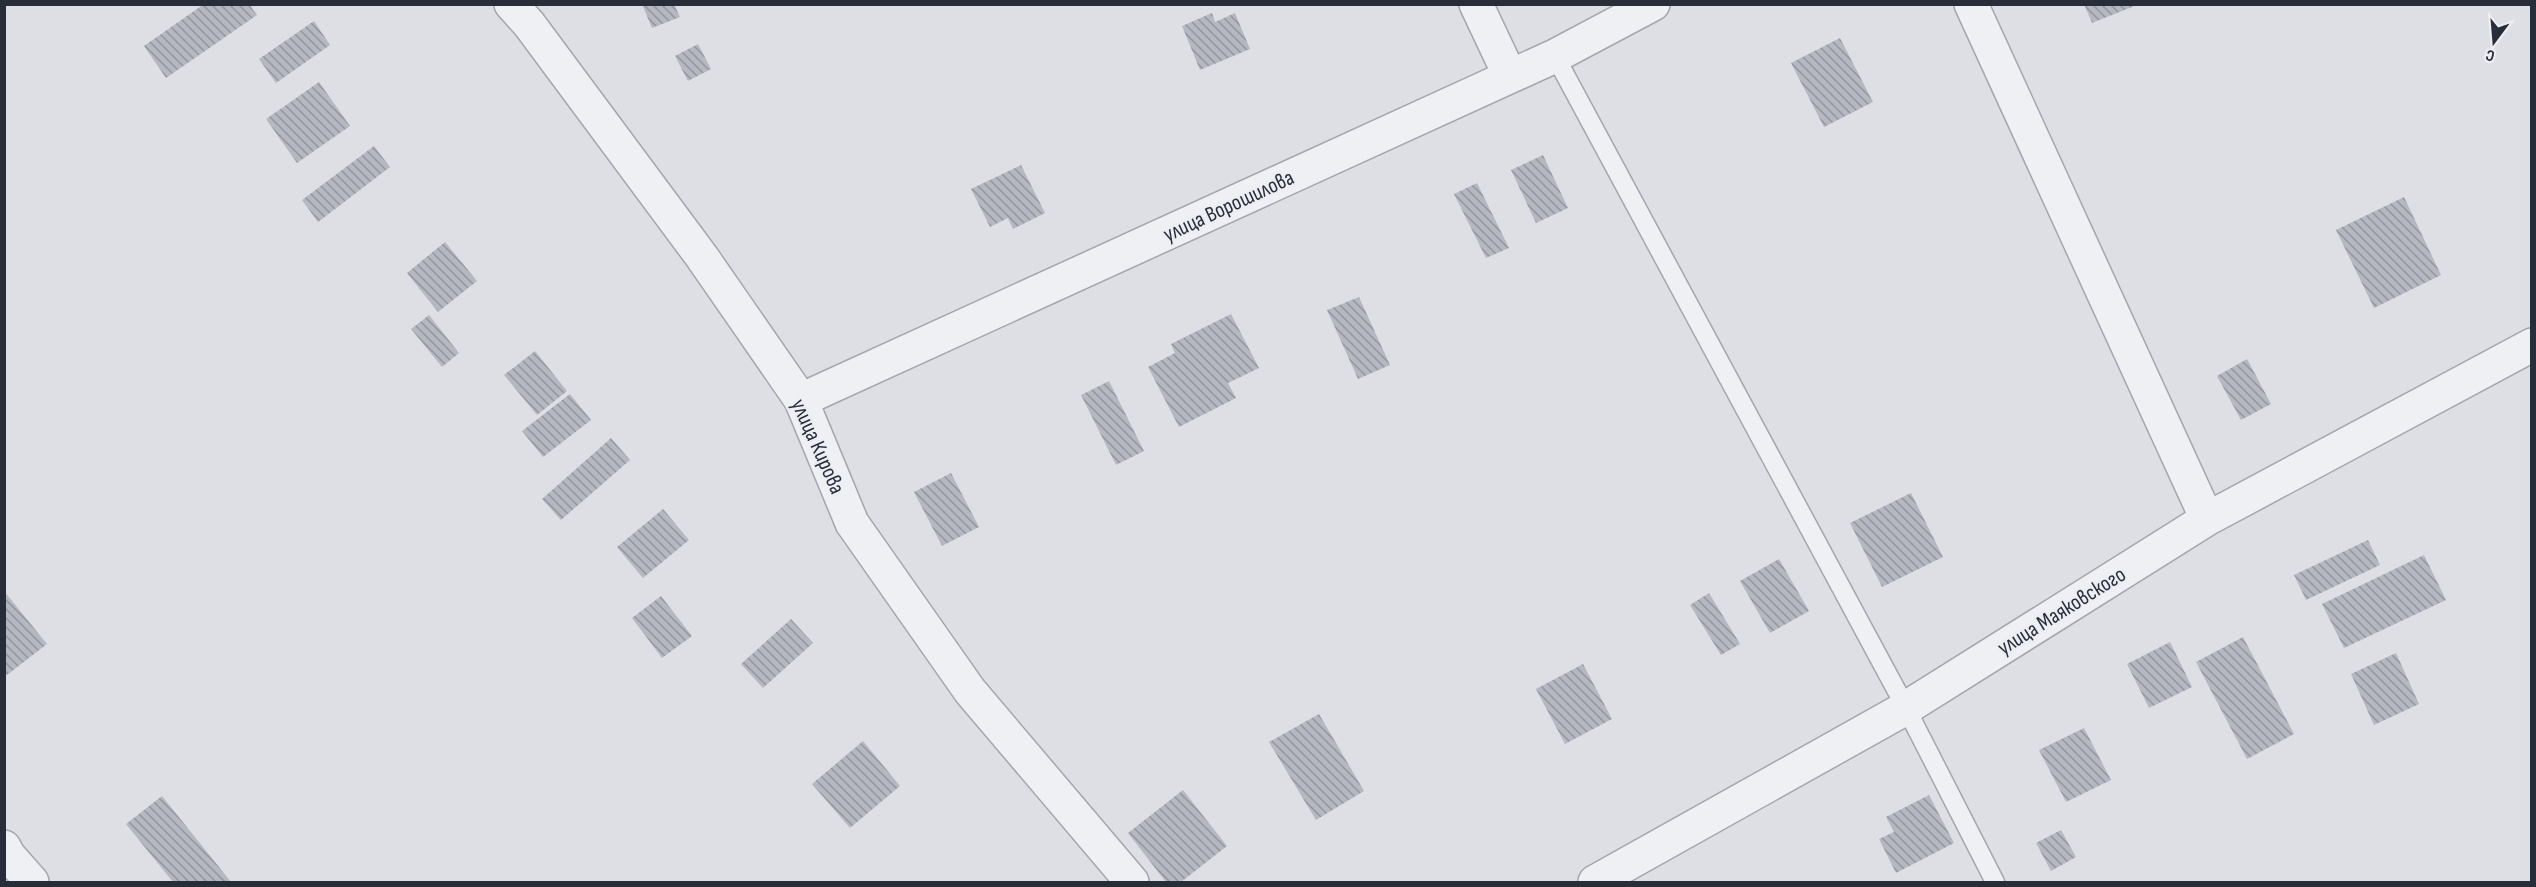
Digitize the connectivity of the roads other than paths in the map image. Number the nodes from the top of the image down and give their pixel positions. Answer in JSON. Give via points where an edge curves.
{"nodes":[{"id":1,"x":511,"y":4,"type":"edge"},
{"id":2,"x":1476,"y":4,"type":"edge"},
{"id":3,"x":1653,"y":4,"type":"edge"},
{"id":4,"x":1971,"y":4,"type":"edge"},
{"id":5,"x":1555,"y":56,"type":"junction"},
{"id":6,"x":1510,"y":76,"type":"junction"},
{"id":7,"x":2532,"y":345,"type":"edge"},
{"id":8,"x":801,"y":400,"type":"junction"},
{"id":9,"x":2207,"y":519,"type":"junction"},
{"id":10,"x":1906,"y":708,"type":"junction"},
{"id":11,"x":4,"y":847,"type":"edge"},
{"id":12,"x":32,"y":882,"type":"edge"},
{"id":13,"x":1132,"y":882,"type":"edge"},
{"id":14,"x":1595,"y":882,"type":"edge"},
{"id":15,"x":1995,"y":882,"type":"edge"}],
"edges":[{"from":1,"to":8,"type":"street","name":"улица Кирова","via":[[702,257]]},
{"from":2,"to":6,"type":"street"},
{"from":3,"to":5,"type":"street","name":"улица Ворошилова"},
{"from":4,"to":9,"type":"street"},
{"from":5,"to":6,"type":"street","name":"улица Ворошилова"},
{"from":5,"to":10,"type":"lane"},
{"from":6,"to":8,"type":"street","name":"улица Ворошилова"},
{"from":7,"to":9,"type":"street","name":"улица Маяковского"},
{"from":8,"to":13,"type":"street","name":"улица Кирова","via":[[852,523],[970,692]]},
{"from":9,"to":10,"type":"street","name":"улица Маяковского"},
{"from":10,"to":14,"type":"street","name":"улица Маяковского"},
{"from":10,"to":15,"type":"lane"},
{"from":11,"to":12,"type":"street"}]}
